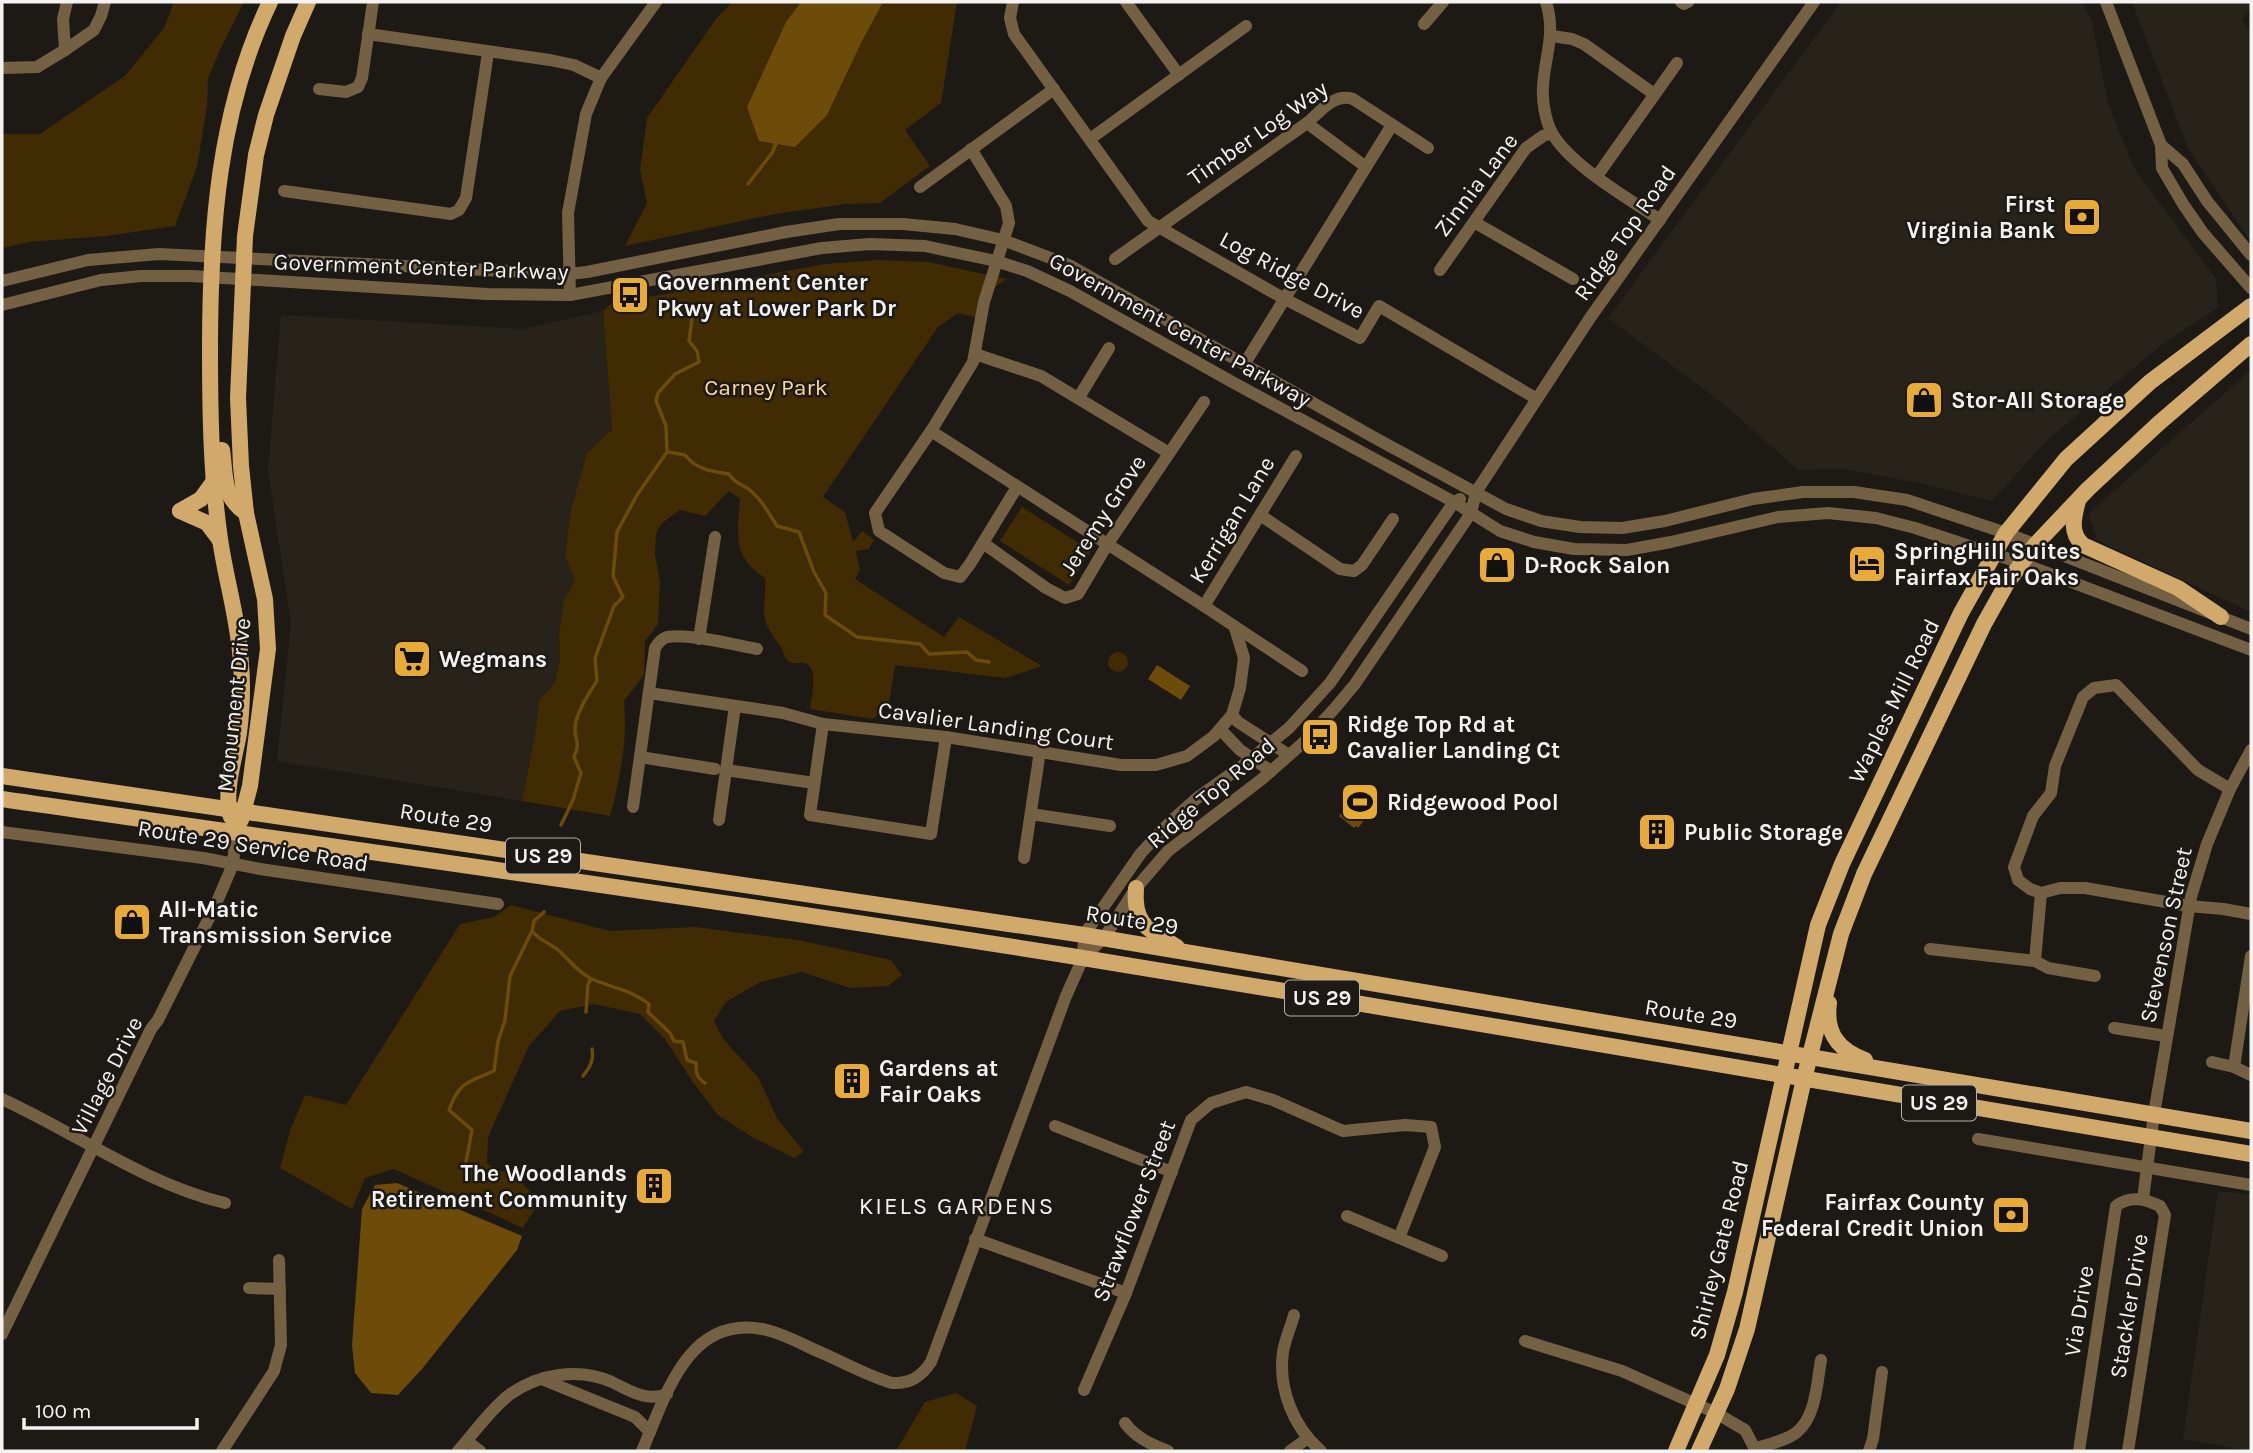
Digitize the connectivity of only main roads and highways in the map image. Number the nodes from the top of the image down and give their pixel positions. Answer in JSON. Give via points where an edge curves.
{"nodes":[{"id":1,"x":270,"y":2,"type":"edge"},
{"id":2,"x":308,"y":2,"type":"edge"},
{"id":3,"x":2251,"y":306,"type":"edge"},
{"id":4,"x":2251,"y":344,"type":"edge"},
{"id":5,"x":209,"y":393,"type":"junction"},
{"id":6,"x":214,"y":481,"type":"junction"},
{"id":7,"x":2078,"y":500,"type":"junction"},
{"id":8,"x":246,"y":513,"type":"junction"},
{"id":9,"x":220,"y":540,"type":"junction"},
{"id":10,"x":2221,"y":617,"type":"road end"},
{"id":11,"x":2,"y":776,"type":"edge"},
{"id":12,"x":2,"y":799,"type":"edge"},
{"id":13,"x":228,"y":808,"type":"junction"},
{"id":14,"x":245,"y":811,"type":"junction"},
{"id":15,"x":236,"y":832,"type":"junction"},
{"id":16,"x":1136,"y":888,"type":"road end"},
{"id":17,"x":1837,"y":947,"type":"junction"},
{"id":18,"x":1185,"y":952,"type":"junction"},
{"id":19,"x":1788,"y":1054,"type":"junction"},
{"id":20,"x":1810,"y":1057,"type":"junction"},
{"id":21,"x":1915,"y":1074,"type":"junction"},
{"id":22,"x":1783,"y":1075,"type":"junction"},
{"id":23,"x":1804,"y":1079,"type":"junction"},
{"id":24,"x":2251,"y":1131,"type":"edge"},
{"id":25,"x":2251,"y":1154,"type":"edge"},
{"id":26,"x":1676,"y":1451,"type":"edge"},
{"id":27,"x":1699,"y":1451,"type":"edge"}],
"edges":[{"from":1,"to":5,"type":"main road","name":"Monument Drive","via":[[240,79],[217,198],[210,278]]},
{"from":2,"to":8,"type":"main road","name":"Monument Drive","via":[[266,115],[255,166],[244,257],[238,398]]},
{"from":3,"to":19,"type":"main road","name":"Waples Mill Road","via":[[2150,382],[2090,435],[2006,533],[1961,613],[1837,874],[1818,925]]},
{"from":4,"to":7,"type":"main road","name":"Waples Mill Road","via":[[2159,422]]},
{"from":5,"to":6,"type":"main road","name":"Monument Drive"},
{"from":5,"to":8,"type":"main road","via":[[229,497]]},
{"from":6,"to":9,"type":"main road","name":"Monument Drive"},
{"from":6,"to":9,"type":"main road","via":[[201,499],[180,511],[207,523]]},
{"from":7,"to":10,"type":"main road","via":[[2073,525],[2082,545],[2178,588]]},
{"from":7,"to":17,"type":"main road","name":"Waples Mill Road","via":[[2021,563],[1984,624],[1864,874]]},
{"from":8,"to":14,"type":"main road","name":"Monument Drive","via":[[265,599],[268,649]]},
{"from":9,"to":13,"type":"main road","name":"Monument Drive","via":[[241,665],[242,702]]},
{"from":11,"to":13,"type":"main road","name":"Route 29","number":"US 29"},
{"from":12,"to":15,"type":"main road","name":"Route 29","number":"US 29"},
{"from":13,"to":14,"type":"main road","name":"Route 29","number":"US 29"},
{"from":13,"to":15,"type":"main road","name":"Monument Drive"},
{"from":14,"to":15,"type":"main road","name":"Monument Drive"},
{"from":14,"to":18,"type":"main road","name":"Route 29","number":"US 29"},
{"from":15,"to":22,"type":"main road","name":"Route 29","number":"US 29","via":[[1083,958]]},
{"from":16,"to":18,"type":"main road","via":[[1140,920]]},
{"from":17,"to":20,"type":"main road","name":"Waples Mill Road"},
{"from":17,"to":21,"type":"main road","via":[[1828,1012],[1833,1039],[1848,1053]]},
{"from":18,"to":19,"type":"main road","name":"Route 29","number":"US 29"},
{"from":19,"to":20,"type":"main road","name":"Route 29","number":"US 29"},
{"from":19,"to":22,"type":"main road","name":"Shirley Gate Road"},
{"from":20,"to":21,"type":"main road","name":"Route 29","number":"US 29"},
{"from":20,"to":23,"type":"main road","name":"Shirley Gate Road"},
{"from":21,"to":24,"type":"main road","name":"Route 29","number":"US 29"},
{"from":22,"to":23,"type":"main road","name":"Route 29","number":"US 29"},
{"from":22,"to":26,"type":"main road","name":"Shirley Gate Road","via":[[1735,1292],[1717,1355]]},
{"from":23,"to":25,"type":"main road","name":"Route 29","number":"US 29"},
{"from":23,"to":27,"type":"main road","name":"Shirley Gate Road","via":[[1754,1303],[1737,1362]]}]}
